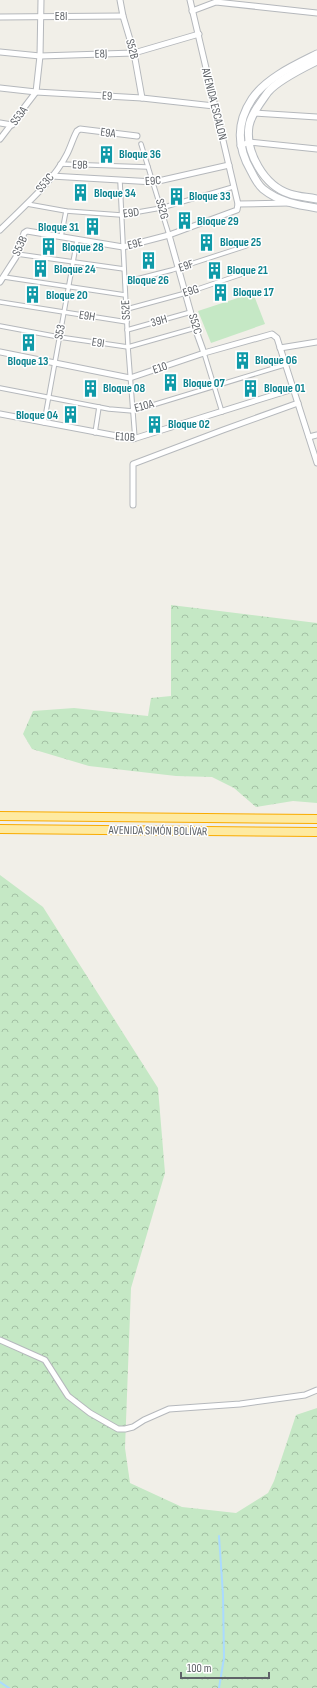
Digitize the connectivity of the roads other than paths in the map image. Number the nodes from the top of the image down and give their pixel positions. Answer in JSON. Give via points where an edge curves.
{"nodes":[{"id":1,"x":41,"y":0,"type":"edge"},
{"id":2,"x":120,"y":0,"type":"edge"},
{"id":3,"x":190,"y":0,"type":"edge"},
{"id":4,"x":192,"y":11,"type":"junction"},
{"id":5,"x":317,"y":13,"type":"edge"},
{"id":6,"x":40,"y":16,"type":"junction"},
{"id":7,"x":123,"y":16,"type":"junction"},
{"id":8,"x":0,"y":17,"type":"edge"},
{"id":9,"x":198,"y":34,"type":"junction"},
{"id":10,"x":0,"y":52,"type":"edge"},
{"id":11,"x":134,"y":53,"type":"junction"},
{"id":12,"x":317,"y":54,"type":"edge"},
{"id":13,"x":40,"y":56,"type":"junction"},
{"id":14,"x":317,"y":61,"type":"edge"},
{"id":15,"x":0,"y":88,"type":"edge"},
{"id":16,"x":36,"y":92,"type":"junction"},
{"id":17,"x":142,"y":98,"type":"junction"},
{"id":18,"x":214,"y":106,"type":"junction"},
{"id":19,"x":254,"y":113,"type":"junction"},
{"id":20,"x":317,"y":117,"type":"edge"},
{"id":21,"x":0,"y":123,"type":"edge"},
{"id":22,"x":12,"y":125,"type":"junction"},
{"id":23,"x":80,"y":129,"type":"joint"},
{"id":24,"x":137,"y":136,"type":"dead end"},
{"id":25,"x":0,"y":139,"type":"edge"},
{"id":26,"x":249,"y":142,"type":"junction"},
{"id":27,"x":141,"y":144,"type":"dead end"},
{"id":28,"x":240,"y":146,"type":"junction"},
{"id":29,"x":317,"y":149,"type":"edge"},
{"id":30,"x":60,"y":164,"type":"junction"},
{"id":31,"x":229,"y":165,"type":"junction"},
{"id":32,"x":148,"y":167,"type":"junction"},
{"id":33,"x":51,"y":176,"type":"junction"},
{"id":34,"x":120,"y":181,"type":"junction"},
{"id":35,"x":154,"y":182,"type":"junction"},
{"id":36,"x":234,"y":187,"type":"junction"},
{"id":37,"x":317,"y":199,"type":"edge"},
{"id":38,"x":27,"y":204,"type":"junction"},
{"id":39,"x":290,"y":204,"type":"junction"},
{"id":40,"x":238,"y":206,"type":"junction"},
{"id":41,"x":161,"y":208,"type":"junction"},
{"id":42,"x":317,"y":208,"type":"edge"},
{"id":43,"x":66,"y":211,"type":"junction"},
{"id":44,"x":121,"y":216,"type":"junction"},
{"id":45,"x":0,"y":230,"type":"edge"},
{"id":46,"x":27,"y":232,"type":"joint"},
{"id":47,"x":169,"y":235,"type":"junction"},
{"id":48,"x":61,"y":237,"type":"junction"},
{"id":49,"x":77,"y":240,"type":"junction"},
{"id":50,"x":246,"y":246,"type":"dead end"},
{"id":51,"x":123,"y":247,"type":"junction"},
{"id":52,"x":17,"y":254,"type":"junction"},
{"id":53,"x":73,"y":262,"type":"junction"},
{"id":54,"x":179,"y":268,"type":"junction"},
{"id":55,"x":124,"y":269,"type":"junction"},
{"id":56,"x":254,"y":270,"type":"dead end"},
{"id":57,"x":4,"y":277,"type":"junction"},
{"id":58,"x":0,"y":282,"type":"edge"},
{"id":59,"x":125,"y":282,"type":"junction"},
{"id":60,"x":68,"y":287,"type":"junction"},
{"id":61,"x":186,"y":293,"type":"junction"},
{"id":62,"x":125,"y":295,"type":"junction"},
{"id":63,"x":0,"y":302,"type":"edge"},
{"id":64,"x":127,"y":309,"type":"junction"},
{"id":65,"x":64,"y":312,"type":"junction"},
{"id":66,"x":191,"y":312,"type":"junction"},
{"id":67,"x":127,"y":322,"type":"junction"},
{"id":68,"x":0,"y":326,"type":"edge"},
{"id":69,"x":195,"y":328,"type":"junction"},
{"id":70,"x":127,"y":330,"type":"junction"},
{"id":71,"x":59,"y":337,"type":"junction"},
{"id":72,"x":317,"y":342,"type":"edge"},
{"id":73,"x":128,"y":347,"type":"junction"},
{"id":74,"x":280,"y":348,"type":"junction"},
{"id":75,"x":0,"y":352,"type":"edge"},
{"id":76,"x":204,"y":353,"type":"junction"},
{"id":77,"x":54,"y":364,"type":"junction"},
{"id":78,"x":284,"y":365,"type":"junction"},
{"id":79,"x":130,"y":378,"type":"junction"},
{"id":80,"x":214,"y":386,"type":"junction"},
{"id":81,"x":0,"y":388,"type":"edge"},
{"id":82,"x":293,"y":389,"type":"junction"},
{"id":83,"x":47,"y":398,"type":"junction"},
{"id":84,"x":298,"y":403,"type":"junction"},
{"id":85,"x":99,"y":407,"type":"junction"},
{"id":86,"x":133,"y":411,"type":"junction"},
{"id":87,"x":222,"y":412,"type":"junction"},
{"id":88,"x":0,"y":414,"type":"edge"},
{"id":89,"x":44,"y":423,"type":"junction"},
{"id":90,"x":95,"y":433,"type":"junction"},
{"id":91,"x":317,"y":435,"type":"edge"},
{"id":92,"x":309,"y":437,"type":"junction"},
{"id":93,"x":135,"y":439,"type":"junction"},
{"id":94,"x":317,"y":463,"type":"edge"},
{"id":95,"x":133,"y":505,"type":"dead end"},
{"id":96,"x":0,"y":816,"type":"edge"},
{"id":97,"x":16,"y":816,"type":"junction"},
{"id":98,"x":317,"y":819,"type":"edge"},
{"id":99,"x":0,"y":829,"type":"edge"},
{"id":100,"x":17,"y":829,"type":"junction"},
{"id":101,"x":317,"y":832,"type":"edge"},
{"id":102,"x":0,"y":1340,"type":"edge"},
{"id":103,"x":317,"y":1390,"type":"edge"}],
"edges":[{"from":1,"to":6,"type":"street"},
{"from":2,"to":7,"type":"street","name":"S52B"},
{"from":3,"to":4,"type":"street","name":"AVENIDA ESCALON"},
{"from":4,"to":5,"type":"street","via":[[216,2]]},
{"from":4,"to":9,"type":"street","name":"AVENIDA ESCALON"},
{"from":6,"to":7,"type":"street","name":"E8I"},
{"from":6,"to":8,"type":"street","name":"E8I"},
{"from":6,"to":13,"type":"street"},
{"from":7,"to":11,"type":"street","name":"S52B"},
{"from":9,"to":11,"type":"street","name":"E8J"},
{"from":9,"to":18,"type":"street","name":"AVENIDA ESCALON"},
{"from":10,"to":13,"type":"street","name":"E8J"},
{"from":11,"to":13,"type":"street","name":"E8J"},
{"from":11,"to":17,"type":"street","name":"S52B"},
{"from":12,"to":28,"type":"main road","via":[[265,84],[253,98],[244,113]]},
{"from":13,"to":16,"type":"street"},
{"from":14,"to":19,"type":"main road","via":[[270,90]]},
{"from":15,"to":16,"type":"street","name":"E9"},
{"from":16,"to":17,"type":"street","name":"E9"},
{"from":16,"to":22,"type":"street","name":"S53A"},
{"from":17,"to":18,"type":"street","name":"E9"},
{"from":18,"to":31,"type":"street","name":"AVENIDA ESCALON"},
{"from":19,"to":20,"type":"street"},
{"from":19,"to":26,"type":"main road","via":[[249,126]]},
{"from":21,"to":22,"type":"street"},
{"from":22,"to":25,"type":"street","name":"S53A"},
{"from":23,"to":24,"type":"street","name":"E9A"},
{"from":23,"to":30,"type":"street","name":"S53C"},
{"from":26,"to":28,"type":"street"},
{"from":26,"to":29,"type":"street"},
{"from":26,"to":37,"type":"main road","via":[[256,164],[267,180],[289,194]]},
{"from":27,"to":32,"type":"street"},
{"from":28,"to":39,"type":"main road","via":[[249,168],[262,189]]},
{"from":30,"to":32,"type":"street","name":"E9B"},
{"from":30,"to":33,"type":"street","name":"S53C"},
{"from":31,"to":35,"type":"street","name":"E9C"},
{"from":31,"to":36,"type":"street","name":"AVENIDA ESCALON"},
{"from":32,"to":35,"type":"street"},
{"from":33,"to":34,"type":"street","name":"E9C"},
{"from":33,"to":38,"type":"street","name":"S53C"},
{"from":34,"to":35,"type":"street","name":"E9C"},
{"from":34,"to":44,"type":"street","name":"S52E"},
{"from":35,"to":41,"type":"street","name":"S52G"},
{"from":36,"to":40,"type":"street","name":"AVENIDA ESCALON"},
{"from":36,"to":41,"type":"street","name":"E9D"},
{"from":38,"to":43,"type":"street","name":"E9D"},
{"from":38,"to":45,"type":"street","name":"S53C"},
{"from":39,"to":40,"type":"street","name":"E9E"},
{"from":39,"to":42,"type":"main road"},
{"from":40,"to":47,"type":"street","name":"E9E","via":[[233,212]]},
{"from":41,"to":44,"type":"street","name":"E9D"},
{"from":41,"to":47,"type":"street","name":"S52G"},
{"from":43,"to":44,"type":"street","name":"E9D"},
{"from":43,"to":48,"type":"street"},
{"from":44,"to":51,"type":"street","name":"S52E"},
{"from":46,"to":48,"type":"street","name":"E9E"},
{"from":46,"to":52,"type":"street","name":"S53B","via":[[24,233]]},
{"from":47,"to":51,"type":"street","name":"E9E"},
{"from":47,"to":54,"type":"street","name":"S52C"},
{"from":48,"to":49,"type":"street","name":"E9E"},
{"from":49,"to":51,"type":"street","name":"E9E"},
{"from":49,"to":53,"type":"street","name":"S53"},
{"from":50,"to":54,"type":"street","name":"E9F"},
{"from":51,"to":55,"type":"street","name":"S52E"},
{"from":52,"to":53,"type":"street"},
{"from":52,"to":57,"type":"street","name":"S53B"},
{"from":53,"to":55,"type":"street"},
{"from":53,"to":60,"type":"street","name":"S53"},
{"from":54,"to":59,"type":"street","name":"E9F"},
{"from":54,"to":61,"type":"street","name":"S52C"},
{"from":55,"to":59,"type":"street","name":"S52E"},
{"from":56,"to":61,"type":"street","name":"E9G"},
{"from":57,"to":58,"type":"street","name":"S53B"},
{"from":57,"to":60,"type":"street"},
{"from":59,"to":62,"type":"street","name":"S52E"},
{"from":60,"to":62,"type":"street"},
{"from":60,"to":65,"type":"street","name":"S53"},
{"from":61,"to":64,"type":"street","name":"E9G"},
{"from":61,"to":66,"type":"street","name":"S52C"},
{"from":62,"to":64,"type":"street","name":"S52E"},
{"from":63,"to":65,"type":"street","name":"E9H"},
{"from":64,"to":67,"type":"street","name":"S52E"},
{"from":65,"to":67,"type":"street","name":"E9H"},
{"from":65,"to":71,"type":"street","name":"S53"},
{"from":66,"to":69,"type":"street","name":"S52C"},
{"from":66,"to":70,"type":"street","name":"39H"},
{"from":67,"to":70,"type":"street","name":"S52E"},
{"from":68,"to":71,"type":"street","name":"E9I"},
{"from":69,"to":73,"type":"street","name":"E9I"},
{"from":69,"to":76,"type":"street","name":"S52C"},
{"from":70,"to":73,"type":"street","name":"S52E"},
{"from":71,"to":73,"type":"street","name":"E9I"},
{"from":71,"to":77,"type":"street","name":"S53"},
{"from":72,"to":74,"type":"street"},
{"from":73,"to":79,"type":"street","name":"S52E"},
{"from":74,"to":76,"type":"street","name":"E10","via":[[277,338],[272,334]]},
{"from":74,"to":78,"type":"street"},
{"from":75,"to":77,"type":"street","name":"E10"},
{"from":76,"to":79,"type":"street","name":"E10"},
{"from":76,"to":80,"type":"street","name":"S52C"},
{"from":77,"to":79,"type":"street","name":"E10"},
{"from":77,"to":83,"type":"street","name":"S53"},
{"from":78,"to":80,"type":"street","name":"E10A"},
{"from":78,"to":82,"type":"street"},
{"from":79,"to":86,"type":"street","name":"S52E"},
{"from":80,"to":86,"type":"street","name":"E10A"},
{"from":80,"to":87,"type":"street","name":"S52C"},
{"from":81,"to":83,"type":"street","name":"E10A"},
{"from":82,"to":84,"type":"street"},
{"from":82,"to":87,"type":"street","name":"E10B"},
{"from":83,"to":85,"type":"street","name":"E10A"},
{"from":83,"to":89,"type":"street","name":"S53"},
{"from":84,"to":92,"type":"street"},
{"from":84,"to":95,"type":"street","via":[[133,464]]},
{"from":85,"to":86,"type":"street","name":"E10A"},
{"from":85,"to":90,"type":"street"},
{"from":86,"to":93,"type":"street","name":"S52E"},
{"from":87,"to":93,"type":"street","name":"E10B"},
{"from":88,"to":89,"type":"street","name":"E10B"},
{"from":89,"to":90,"type":"street","name":"E10B"},
{"from":90,"to":93,"type":"street","name":"E10B"},
{"from":91,"to":92,"type":"street"},
{"from":92,"to":94,"type":"street"},
{"from":96,"to":97,"type":"highway","name":"AVENIDA SIMÓN BOLÍVAR"},
{"from":97,"to":98,"type":"highway","name":"AVENIDA SIMÓN BOLÍVAR"},
{"from":97,"to":100,"type":"highway"},
{"from":99,"to":100,"type":"highway","name":"AVENIDA SIMÓN BOLÍVAR"},
{"from":100,"to":101,"type":"highway","name":"AVENIDA SIMÓN BOLÍVAR"},
{"from":102,"to":103,"type":"street","via":[[45,1360],[68,1396],[90,1413],[118,1429],[133,1427],[169,1409],[240,1404],[305,1395]]}]}
